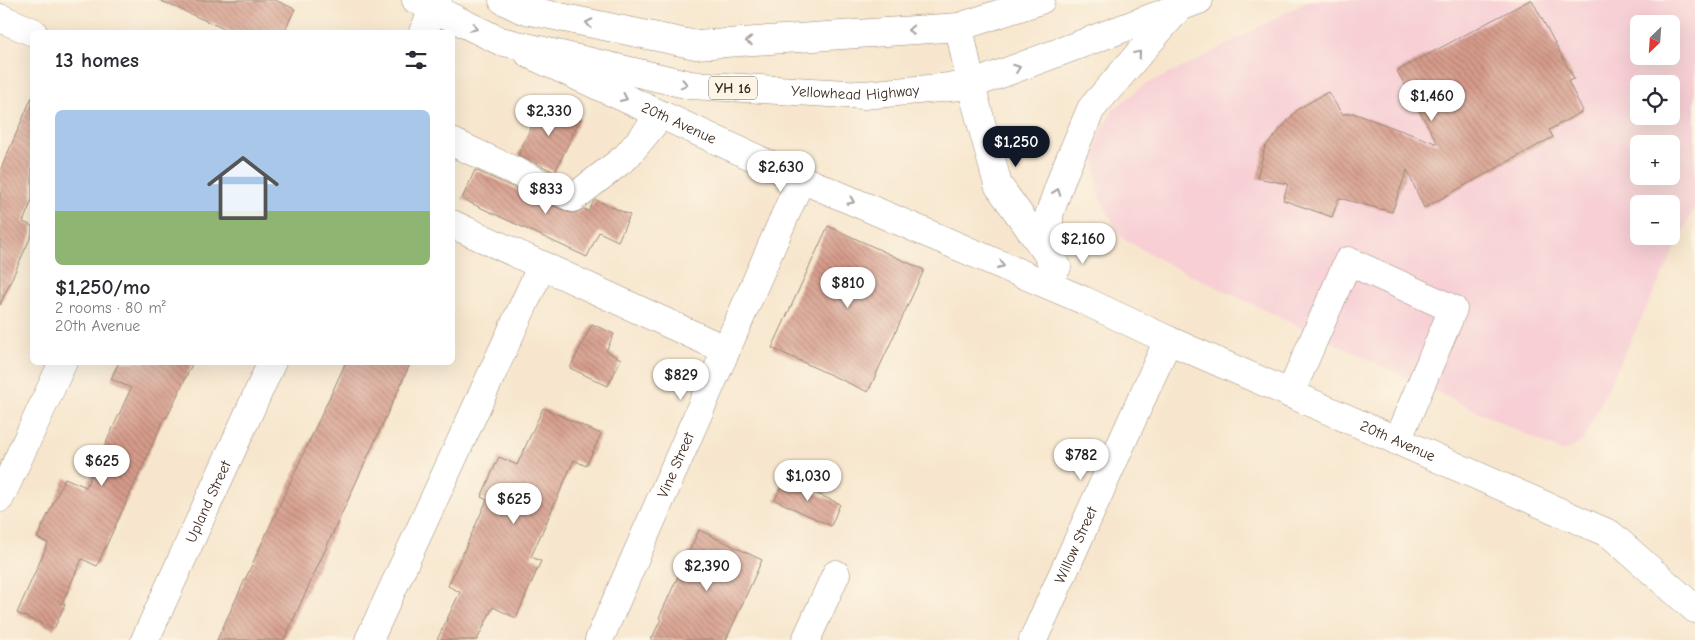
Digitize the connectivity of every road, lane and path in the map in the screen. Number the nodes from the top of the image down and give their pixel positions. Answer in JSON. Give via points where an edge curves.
{"nodes":[{"id":1,"x":6,"y":0,"type":"edge"},
{"id":2,"x":503,"y":0,"type":"edge"},
{"id":3,"x":1041,"y":0,"type":"edge"},
{"id":4,"x":1188,"y":5,"type":"edge"},
{"id":5,"x":428,"y":10,"type":"edge"},
{"id":6,"x":0,"y":13,"type":"edge"},
{"id":7,"x":0,"y":18,"type":"edge"},
{"id":8,"x":959,"y":26,"type":"junction"},
{"id":9,"x":30,"y":31,"type":"edge"},
{"id":10,"x":500,"y":41,"type":"junction"},
{"id":11,"x":971,"y":85,"type":"junction"},
{"id":12,"x":661,"y":115,"type":"junction"},
{"id":13,"x":455,"y":143,"type":"edge"},
{"id":14,"x":801,"y":179,"type":"junction"},
{"id":15,"x":455,"y":225,"type":"edge"},
{"id":16,"x":1050,"y":257,"type":"junction"},
{"id":17,"x":542,"y":265,"type":"junction"},
{"id":18,"x":1083,"y":300,"type":"junction"},
{"id":19,"x":1168,"y":340,"type":"junction"},
{"id":20,"x":726,"y":350,"type":"junction"},
{"id":21,"x":61,"y":365,"type":"edge"},
{"id":22,"x":271,"y":365,"type":"edge"},
{"id":23,"x":1290,"y":394,"type":"junction"},
{"id":24,"x":1397,"y":441,"type":"junction"},
{"id":25,"x":0,"y":498,"type":"edge"},
{"id":26,"x":836,"y":574,"type":"dead end"},
{"id":27,"x":1695,"y":609,"type":"edge"},
{"id":28,"x":145,"y":640,"type":"edge"},
{"id":29,"x":369,"y":640,"type":"edge"},
{"id":30,"x":598,"y":640,"type":"edge"},
{"id":31,"x":806,"y":640,"type":"edge"},
{"id":32,"x":1033,"y":640,"type":"edge"}],
"edges":[{"from":1,"to":6,"type":"main road"},
{"from":8,"to":2,"type":"main road","one_way":true,"via":[[696,45],[521,9]]},
{"from":3,"to":8,"type":"main road"},
{"from":11,"to":4,"type":"main road","name":"Yellowhead Highway","number":"YH 16","one_way":true},
{"from":16,"to":4,"type":"main road","one_way":true,"via":[[1049,215],[1091,109]]},
{"from":5,"to":10,"type":"main road","name":"20th Avenue","number":"YH 16","one_way":true},
{"from":7,"to":9,"type":"main road"},
{"from":8,"to":11,"type":"main road","name":"20th Avenue"},
{"from":10,"to":11,"type":"main road","name":"Yellowhead Highway","number":"YH 16","one_way":true,"via":[[690,85],[864,95]]},
{"from":10,"to":12,"type":"main road","name":"20th Avenue","one_way":true},
{"from":11,"to":16,"type":"main road","name":"20th Avenue","via":[[998,185]]},
{"from":12,"to":13,"type":"main road","via":[[626,157],[573,198]]},
{"from":12,"to":14,"type":"main road","name":"20th Avenue"},
{"from":14,"to":18,"type":"main road","name":"20th Avenue","one_way":true},
{"from":14,"to":20,"type":"main road","name":"Vine Street"},
{"from":15,"to":17,"type":"main road"},
{"from":16,"to":18,"type":"main road","name":"20th Avenue"},
{"from":17,"to":20,"type":"main road"},
{"from":17,"to":29,"type":"main road"},
{"from":18,"to":19,"type":"main road","name":"20th Avenue"},
{"from":19,"to":23,"type":"main road","name":"20th Avenue"},
{"from":19,"to":32,"type":"main road","name":"Willow Street"},
{"from":20,"to":30,"type":"main road","name":"Vine Street"},
{"from":21,"to":25,"type":"main road"},
{"from":22,"to":28,"type":"main road","name":"Upland Street"},
{"from":23,"to":24,"type":"main road","name":"20th Avenue"},
{"from":23,"to":24,"type":"main road","via":[[1348,261],[1453,309]]},
{"from":24,"to":27,"type":"main road","name":"20th Avenue","via":[[1610,534]]},
{"from":26,"to":31,"type":"main road"}]}
